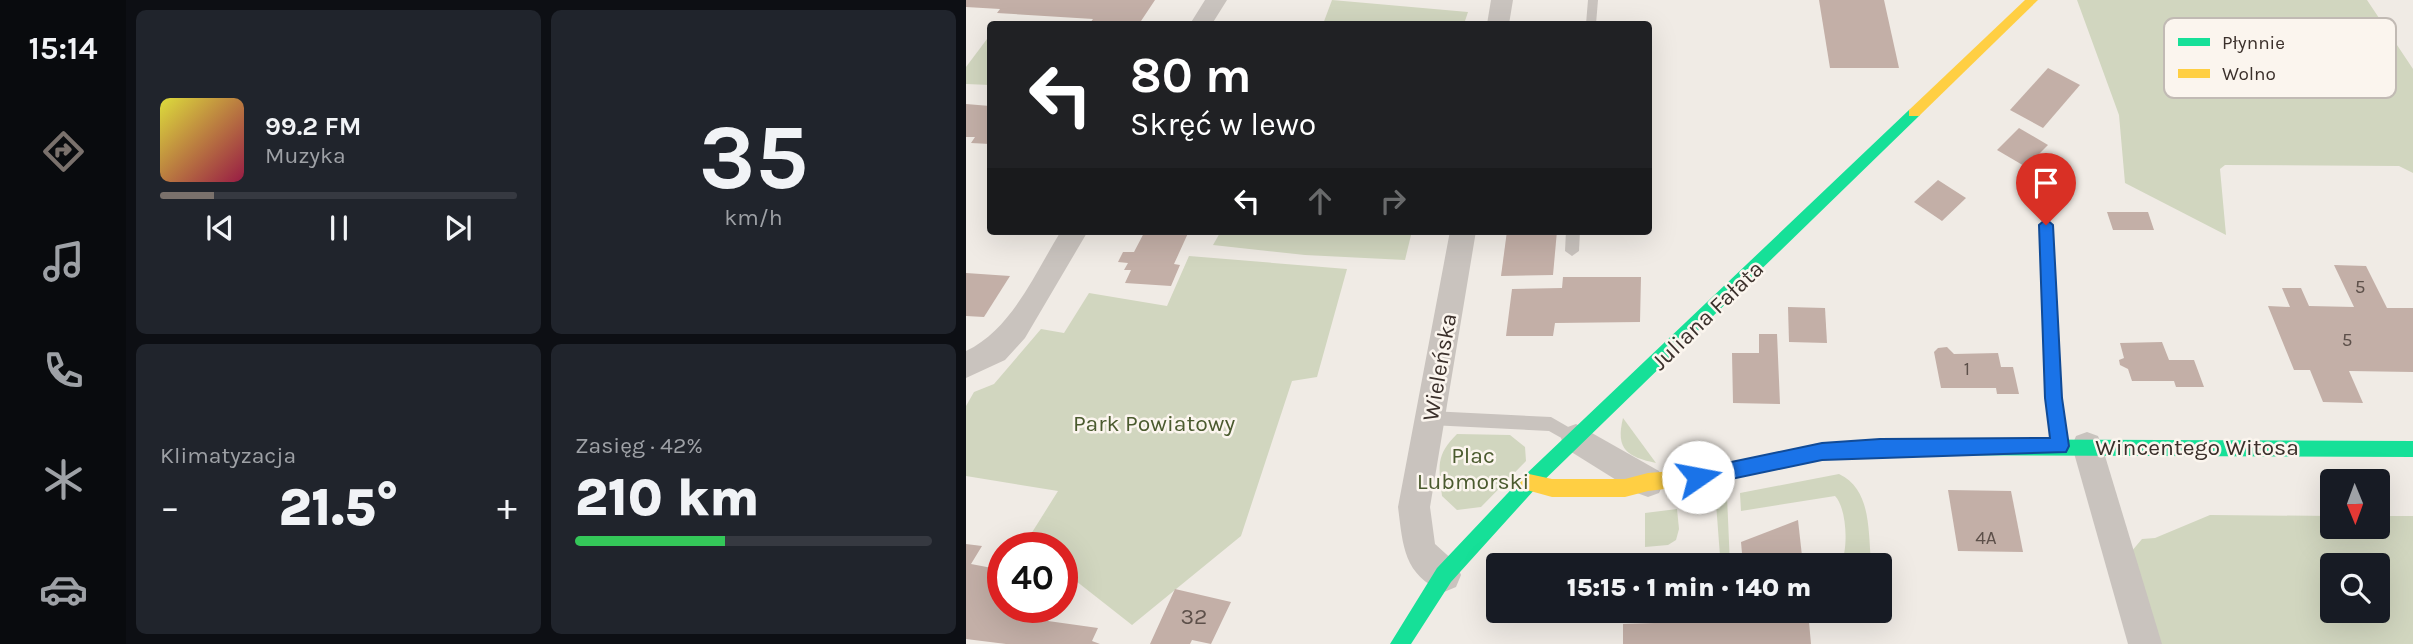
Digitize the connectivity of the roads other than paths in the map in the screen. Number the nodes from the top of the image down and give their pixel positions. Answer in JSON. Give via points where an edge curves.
{"nodes":[{"id":1,"x":1216,"y":0,"type":"edge"},
{"id":2,"x":1502,"y":0,"type":"edge"},
{"id":3,"x":1593,"y":0,"type":"edge"},
{"id":4,"x":2032,"y":0,"type":"edge"},
{"id":5,"x":1203,"y":21,"type":"edge"},
{"id":6,"x":1498,"y":21,"type":"edge"},
{"id":7,"x":1591,"y":21,"type":"edge"},
{"id":8,"x":2046,"y":225,"type":"dead end"},
{"id":9,"x":1073,"y":235,"type":"edge"},
{"id":10,"x":1461,"y":235,"type":"edge"},
{"id":11,"x":1573,"y":235,"type":"edge"},
{"id":12,"x":1572,"y":251,"type":"dead end"},
{"id":13,"x":966,"y":348,"type":"edge"},
{"id":14,"x":995,"y":351,"type":"junction"},
{"id":15,"x":966,"y":365,"type":"edge"},
{"id":16,"x":1430,"y":418,"type":"junction"},
{"id":17,"x":1576,"y":438,"type":"junction"},
{"id":18,"x":2074,"y":446,"type":"junction"},
{"id":19,"x":2413,"y":449,"type":"edge"},
{"id":20,"x":1647,"y":482,"type":"junction"},
{"id":21,"x":1529,"y":483,"type":"junction"},
{"id":22,"x":1444,"y":575,"type":"junction"},
{"id":23,"x":1400,"y":644,"type":"edge"},
{"id":24,"x":2145,"y":644,"type":"edge"}],
"edges":[{"from":1,"to":5,"type":"street"},
{"from":2,"to":6,"type":"street"},
{"from":3,"to":7,"type":"lane"},
{"from":4,"to":17,"type":"main road","name":"Juliana Fałata"},
{"from":8,"to":18,"type":"lane","via":[[2053,398]]},
{"from":9,"to":14,"type":"street","via":[[1015,329]]},
{"from":10,"to":16,"type":"street","name":"Wieleńska"},
{"from":11,"to":12,"type":"lane"},
{"from":13,"to":14,"type":"street"},
{"from":14,"to":15,"type":"street"},
{"from":16,"to":17,"type":"lane","via":[[1551,424]]},
{"from":16,"to":22,"type":"street","name":"Wieleńska","via":[[1414,507],[1420,552]]},
{"from":17,"to":20,"type":"street"},
{"from":17,"to":21,"type":"main road","name":"Juliana Fałata"},
{"from":18,"to":19,"type":"main road","name":"Wincentego Witosa"},
{"from":18,"to":20,"type":"main road","name":"Wincentego Witosa","via":[[1880,447],[1822,452],[1698,477]]},
{"from":18,"to":24,"type":"street"},
{"from":20,"to":21,"type":"main road","name":"Wincentego Witosa","via":[[1625,488],[1573,489]]},
{"from":21,"to":22,"type":"main road","name":"Juliana Fałata"},
{"from":22,"to":23,"type":"main road","name":"Juliana Fałata"}]}
